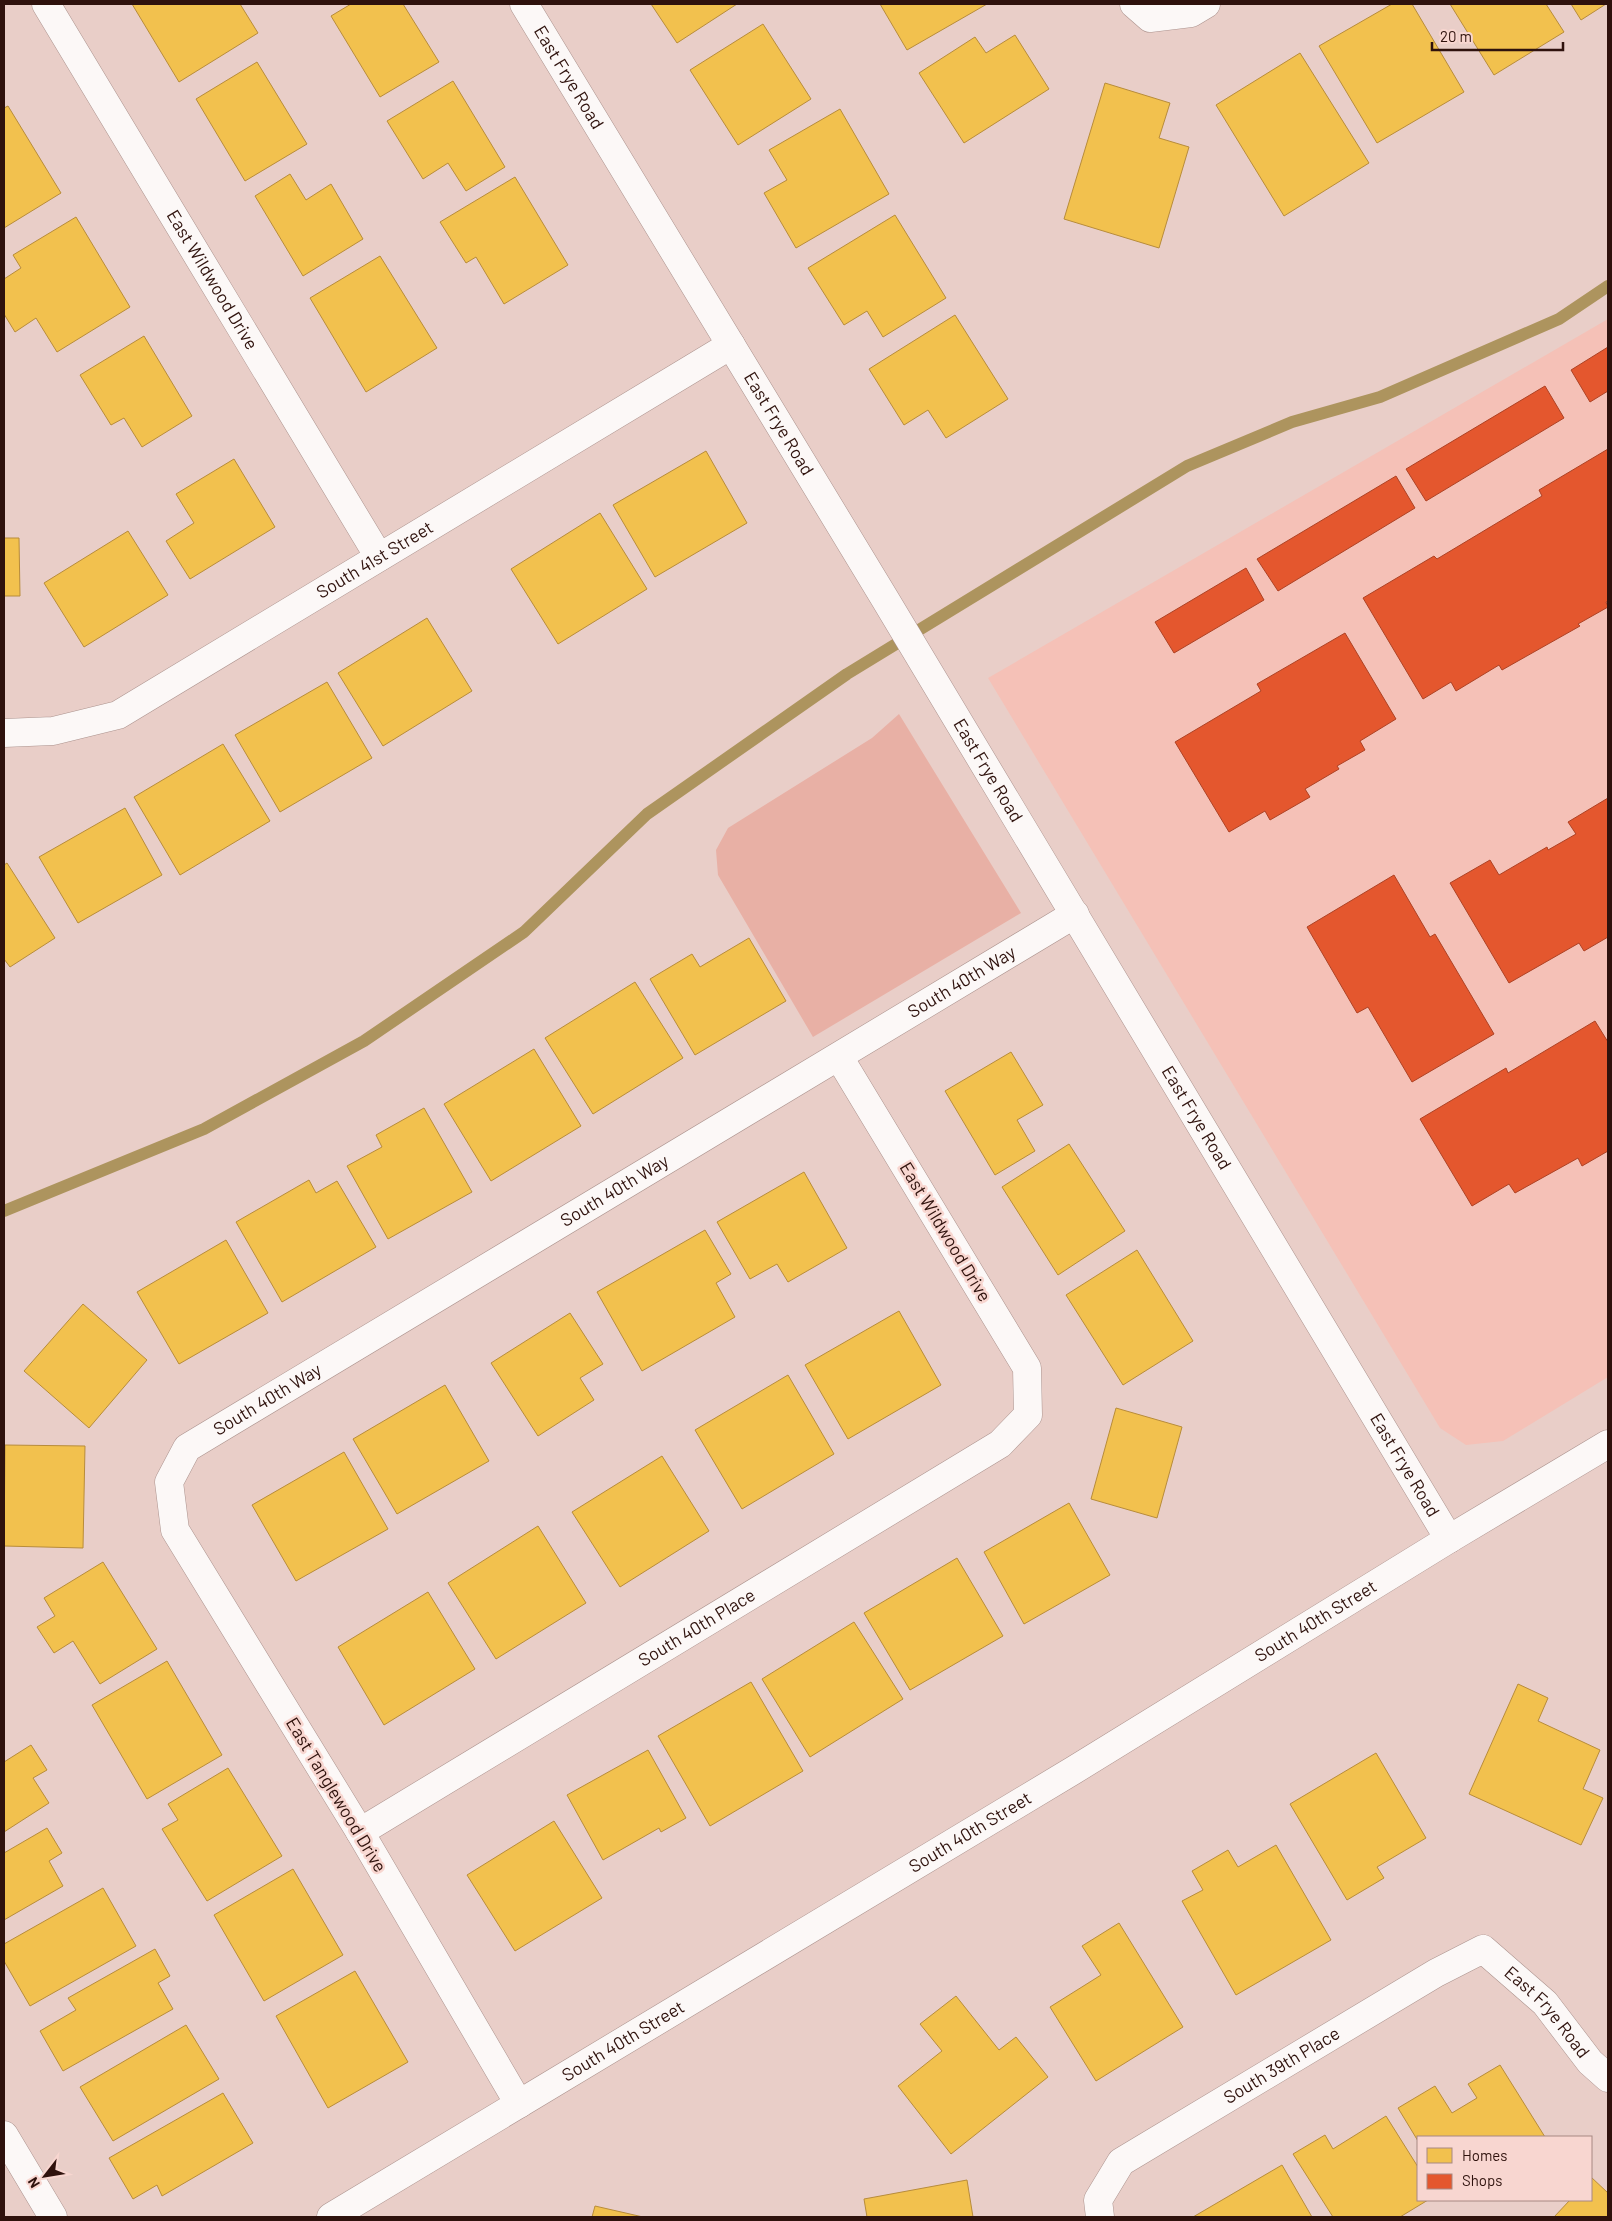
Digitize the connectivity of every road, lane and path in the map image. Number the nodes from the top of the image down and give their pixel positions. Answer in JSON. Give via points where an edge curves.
{"nodes":[{"id":1,"x":46,"y":4,"type":"edge"},
{"id":2,"x":524,"y":4,"type":"edge"},
{"id":3,"x":1206,"y":4,"type":"edge"},
{"id":4,"x":1142,"y":11,"type":"edge"},
{"id":5,"x":731,"y":345,"type":"junction"},
{"id":6,"x":379,"y":557,"type":"junction"},
{"id":7,"x":4,"y":732,"type":"edge"},
{"id":8,"x":1075,"y":914,"type":"junction"},
{"id":9,"x":839,"y":1057,"type":"junction"},
{"id":10,"x":1028,"y":1415,"type":"joint"},
{"id":11,"x":1608,"y":1444,"type":"edge"},
{"id":12,"x":169,"y":1482,"type":"joint"},
{"id":13,"x":1449,"y":1538,"type":"junction"},
{"id":14,"x":360,"y":1832,"type":"junction"},
{"id":15,"x":1483,"y":1949,"type":"joint"},
{"id":16,"x":1608,"y":2078,"type":"edge"},
{"id":17,"x":519,"y":2104,"type":"junction"},
{"id":18,"x":4,"y":2135,"type":"edge"},
{"id":19,"x":1099,"y":2209,"type":"edge"},
{"id":20,"x":53,"y":2217,"type":"edge"},
{"id":21,"x":331,"y":2217,"type":"edge"}],
"edges":[{"from":1,"to":6,"type":"street","name":"East Wildwood Drive"},
{"from":2,"to":5,"type":"street","name":"East Frye Road"},
{"from":3,"to":4,"type":"street","via":[[1191,13]]},
{"from":5,"to":6,"type":"street","name":"South 41st Street"},
{"from":5,"to":8,"type":"street","name":"East Frye Road"},
{"from":6,"to":7,"type":"street","name":"South 41st Street","via":[[118,715],[53,731]]},
{"from":8,"to":9,"type":"street","name":"South 40th Way"},
{"from":8,"to":13,"type":"street","name":"East Frye Road"},
{"from":9,"to":10,"type":"street","name":"East Wildwood Drive","via":[[1027,1368]]},
{"from":9,"to":12,"type":"street","name":"South 40th Way","via":[[187,1448]]},
{"from":10,"to":14,"type":"street","name":"South 40th Place","via":[[1000,1444]]},
{"from":11,"to":13,"type":"street","name":"South 40th Street"},
{"from":12,"to":14,"type":"street","name":"East Tanglewood Drive","via":[[175,1530]]},
{"from":13,"to":17,"type":"street","name":"South 40th Street","via":[[1074,1770]]},
{"from":14,"to":17,"type":"street","name":"East Tanglewood Drive"},
{"from":15,"to":16,"type":"street","name":"East Frye Road","via":[[1545,2003],[1590,2062]]},
{"from":15,"to":19,"type":"street","name":"South 39th Place","via":[[1436,1973],[1121,2162]]},
{"from":17,"to":21,"type":"street","name":"South 40th Street"},
{"from":18,"to":20,"type":"street"}]}
